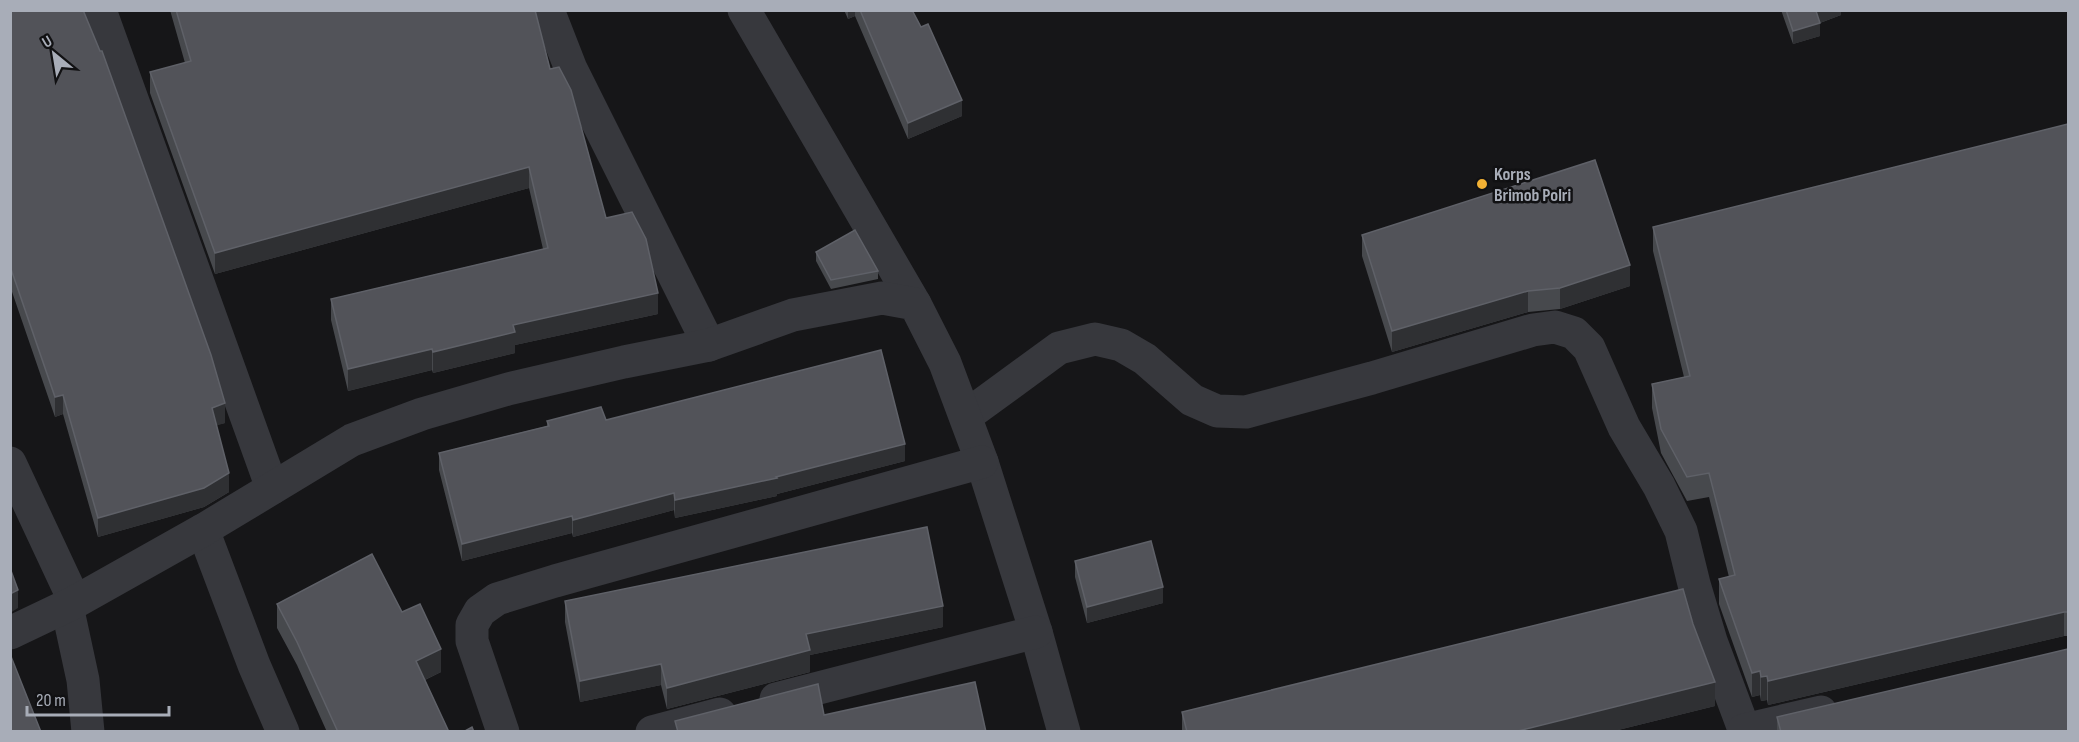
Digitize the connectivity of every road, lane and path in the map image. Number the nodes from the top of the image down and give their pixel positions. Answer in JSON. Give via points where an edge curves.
{"nodes":[{"id":1,"x":100,"y":10,"type":"edge"},
{"id":2,"x":548,"y":10,"type":"edge"},
{"id":3,"x":744,"y":10,"type":"edge"},
{"id":4,"x":915,"y":304,"type":"junction"},
{"id":5,"x":709,"y":345,"type":"junction"},
{"id":6,"x":966,"y":416,"type":"junction"},
{"id":7,"x":982,"y":462,"type":"junction"},
{"id":8,"x":10,"y":463,"type":"edge"},
{"id":9,"x":272,"y":488,"type":"junction"},
{"id":10,"x":203,"y":530,"type":"junction"},
{"id":11,"x":71,"y":604,"type":"junction"},
{"id":12,"x":1036,"y":632,"type":"junction"},
{"id":13,"x":10,"y":633,"type":"edge"},
{"id":14,"x":1849,"y":706,"type":"edge"},
{"id":15,"x":1745,"y":731,"type":"edge"},
{"id":16,"x":88,"y":732,"type":"edge"},
{"id":17,"x":283,"y":732,"type":"edge"},
{"id":18,"x":503,"y":732,"type":"edge"},
{"id":19,"x":652,"y":732,"type":"edge"},
{"id":20,"x":1064,"y":732,"type":"edge"}],
"edges":[{"from":1,"to":9,"type":"street"},
{"from":2,"to":5,"type":"street","via":[[571,69]]},
{"from":3,"to":4,"type":"street"},
{"from":4,"to":5,"type":"street","via":[[882,298],[846,304],[793,315]]},
{"from":4,"to":6,"type":"street"},
{"from":5,"to":9,"type":"street","via":[[519,387],[422,414],[352,440]]},
{"from":6,"to":7,"type":"street"},
{"from":6,"to":15,"type":"street","via":[[1059,348],[1095,339],[1121,345],[1145,360],[1192,400],[1217,411],[1246,412],[1533,330],[1555,327],[1574,333],[1589,348],[1624,427],[1681,531],[1711,641]]},
{"from":7,"to":12,"type":"street"},
{"from":7,"to":18,"type":"street","via":[[497,599],[480,611],[472,625],[472,641]]},
{"from":8,"to":11,"type":"street"},
{"from":9,"to":10,"type":"street"},
{"from":10,"to":11,"type":"street"},
{"from":10,"to":17,"type":"street"},
{"from":11,"to":13,"type":"street"},
{"from":11,"to":16,"type":"street"},
{"from":12,"to":19,"type":"street"},
{"from":12,"to":20,"type":"street"},
{"from":14,"to":15,"type":"street"}]}
